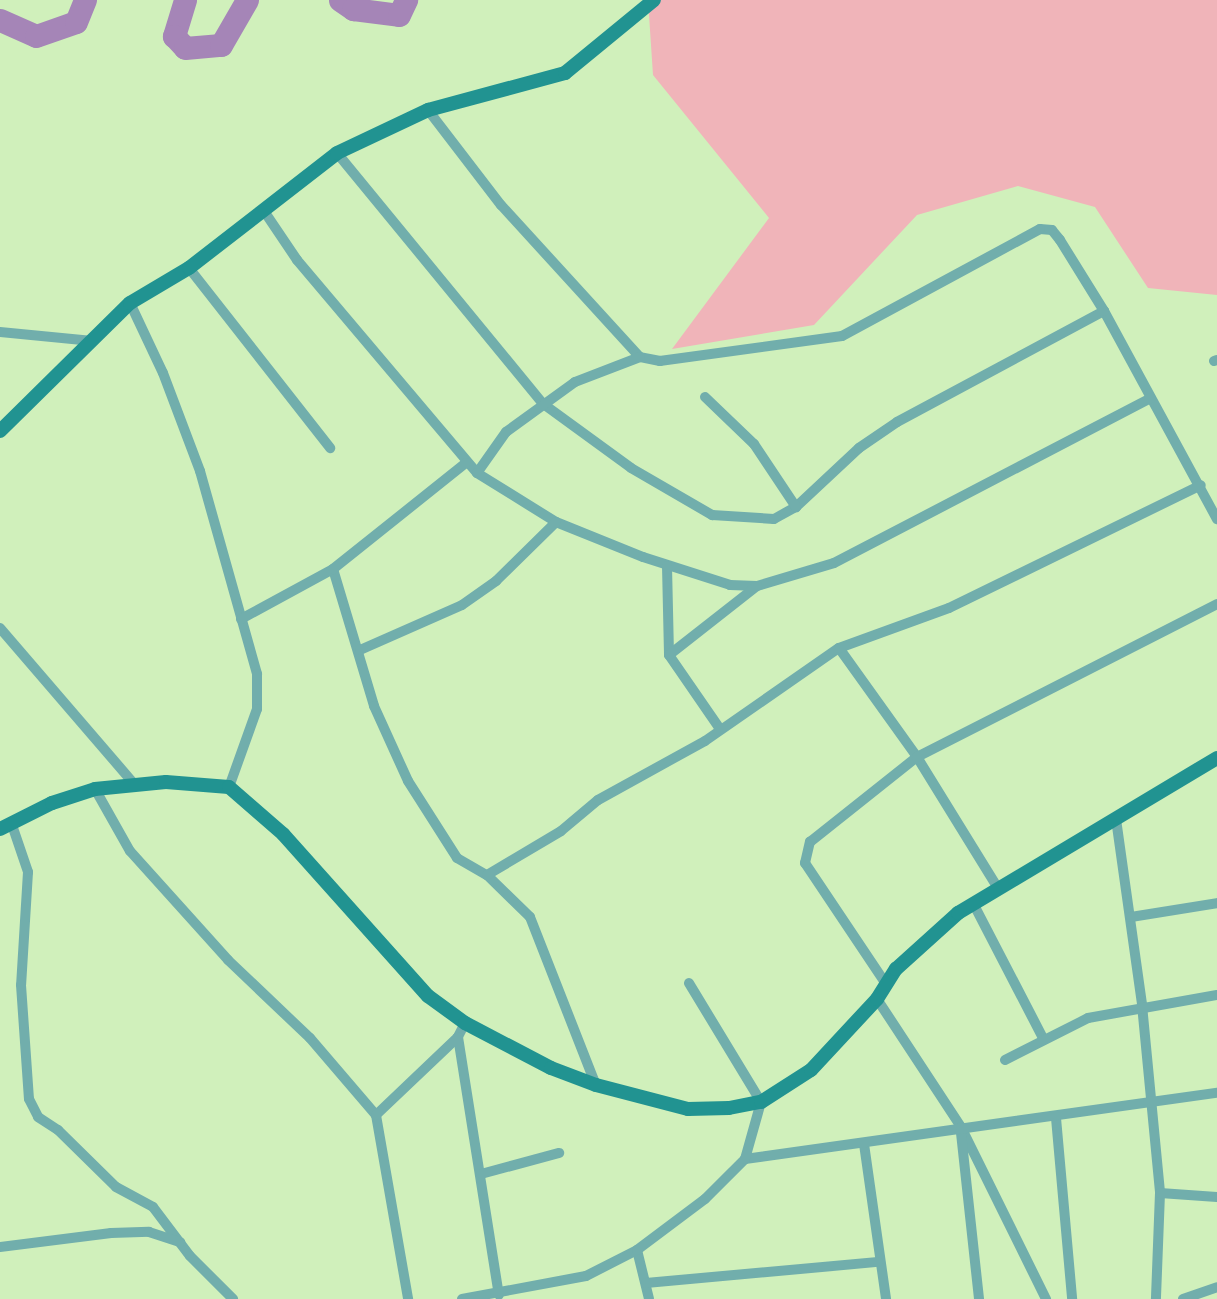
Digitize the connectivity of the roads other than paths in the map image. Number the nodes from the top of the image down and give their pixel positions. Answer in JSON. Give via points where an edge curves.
{"nodes":[{"id":1,"x":654,"y":0,"type":"edge"},
{"id":2,"x":428,"y":110,"type":"junction"},
{"id":3,"x":337,"y":153,"type":"junction"},
{"id":4,"x":264,"y":211,"type":"junction"},
{"id":5,"x":189,"y":268,"type":"junction"},
{"id":6,"x":130,"y":303,"type":"junction"},
{"id":7,"x":1104,"y":311,"type":"junction"},
{"id":8,"x":0,"y":332,"type":"edge"},
{"id":9,"x":94,"y":341,"type":"junction"},
{"id":10,"x":640,"y":356,"type":"junction"},
{"id":11,"x":705,"y":397,"type":"dead end"},
{"id":12,"x":1151,"y":398,"type":"junction"},
{"id":13,"x":542,"y":402,"type":"junction"},
{"id":14,"x":0,"y":431,"type":"edge"},
{"id":15,"x":330,"y":448,"type":"dead end"},
{"id":16,"x":466,"y":463,"type":"junction"},
{"id":17,"x":477,"y":473,"type":"junction"},
{"id":18,"x":1201,"y":485,"type":"junction"},
{"id":19,"x":796,"y":507,"type":"junction"},
{"id":20,"x":1217,"y":519,"type":"edge"},
{"id":21,"x":556,"y":522,"type":"junction"},
{"id":22,"x":667,"y":566,"type":"junction"},
{"id":23,"x":333,"y":569,"type":"junction"},
{"id":24,"x":757,"y":586,"type":"junction"},
{"id":25,"x":1217,"y":604,"type":"edge"},
{"id":26,"x":241,"y":619,"type":"junction"},
{"id":27,"x":0,"y":628,"type":"edge"},
{"id":28,"x":839,"y":648,"type":"junction"},
{"id":29,"x":360,"y":650,"type":"junction"},
{"id":30,"x":669,"y":655,"type":"junction"},
{"id":31,"x":719,"y":729,"type":"junction"},
{"id":32,"x":918,"y":757,"type":"junction"},
{"id":33,"x":1217,"y":758,"type":"edge"},
{"id":34,"x":134,"y":784,"type":"junction"},
{"id":35,"x":229,"y":787,"type":"junction"},
{"id":36,"x":95,"y":789,"type":"junction"},
{"id":37,"x":1116,"y":819,"type":"junction"},
{"id":38,"x":6,"y":826,"type":"edge"},
{"id":39,"x":487,"y":876,"type":"junction"},
{"id":40,"x":998,"y":888,"type":"junction"},
{"id":41,"x":974,"y":903,"type":"junction"},
{"id":42,"x":1217,"y":903,"type":"edge"},
{"id":43,"x":1131,"y":916,"type":"junction"},
{"id":44,"x":884,"y":981,"type":"junction"},
{"id":45,"x":689,"y":983,"type":"dead end"},
{"id":46,"x":1217,"y":995,"type":"edge"},
{"id":47,"x":877,"y":999,"type":"junction"},
{"id":48,"x":1142,"y":1005,"type":"junction"},
{"id":49,"x":461,"y":1030,"type":"junction"},
{"id":50,"x":1043,"y":1038,"type":"junction"},
{"id":51,"x":1005,"y":1060,"type":"dead end"},
{"id":52,"x":596,"y":1085,"type":"junction"},
{"id":53,"x":1217,"y":1093,"type":"edge"},
{"id":54,"x":761,"y":1102,"type":"junction"},
{"id":55,"x":1150,"y":1105,"type":"junction"},
{"id":56,"x":376,"y":1115,"type":"junction"},
{"id":57,"x":1056,"y":1118,"type":"junction"},
{"id":58,"x":961,"y":1127,"type":"junction"},
{"id":59,"x":864,"y":1144,"type":"junction"},
{"id":60,"x":559,"y":1153,"type":"dead end"},
{"id":61,"x":745,"y":1159,"type":"junction"},
{"id":62,"x":481,"y":1174,"type":"junction"},
{"id":63,"x":1160,"y":1193,"type":"junction"},
{"id":64,"x":1217,"y":1196,"type":"edge"},
{"id":65,"x":180,"y":1242,"type":"junction"},
{"id":66,"x":0,"y":1247,"type":"edge"},
{"id":67,"x":638,"y":1250,"type":"junction"},
{"id":68,"x":878,"y":1262,"type":"junction"},
{"id":69,"x":646,"y":1283,"type":"junction"},
{"id":70,"x":1217,"y":1287,"type":"edge"},
{"id":71,"x":499,"y":1295,"type":"junction"},
{"id":72,"x":233,"y":1299,"type":"edge"},
{"id":73,"x":408,"y":1299,"type":"edge"},
{"id":74,"x":462,"y":1299,"type":"edge"},
{"id":75,"x":649,"y":1299,"type":"edge"},
{"id":76,"x":886,"y":1299,"type":"edge"},
{"id":77,"x":979,"y":1299,"type":"edge"},
{"id":78,"x":1046,"y":1299,"type":"edge"},
{"id":79,"x":1072,"y":1299,"type":"edge"},
{"id":80,"x":1156,"y":1299,"type":"edge"},
{"id":81,"x":1183,"y":1299,"type":"edge"}],
"edges":[{"from":1,"to":2,"type":"main road","via":[[565,73]]},
{"from":2,"to":3,"type":"main road"},
{"from":2,"to":10,"type":"street","via":[[501,205]]},
{"from":3,"to":4,"type":"main road"},
{"from":3,"to":13,"type":"street"},
{"from":4,"to":5,"type":"main road"},
{"from":4,"to":16,"type":"street","via":[[297,260]]},
{"from":5,"to":6,"type":"main road"},
{"from":5,"to":15,"type":"street"},
{"from":6,"to":9,"type":"main road"},
{"from":6,"to":26,"type":"street","via":[[193,451]]},
{"from":7,"to":10,"type":"street","via":[[1060,240],[1052,230],[1040,229],[842,336],[660,360]]},
{"from":7,"to":12,"type":"street"},
{"from":7,"to":19,"type":"street","via":[[897,422],[859,448]]},
{"from":8,"to":9,"type":"street"},
{"from":9,"to":14,"type":"main road","via":[[29,398]]},
{"from":10,"to":13,"type":"street","via":[[575,382]]},
{"from":11,"to":19,"type":"street","via":[[754,444]]},
{"from":12,"to":18,"type":"street"},
{"from":12,"to":24,"type":"street","via":[[834,564]]},
{"from":13,"to":17,"type":"street","via":[[506,432]]},
{"from":13,"to":19,"type":"street","via":[[631,468],[712,515],[774,519]]},
{"from":16,"to":17,"type":"street"},
{"from":16,"to":23,"type":"street"},
{"from":17,"to":21,"type":"street"},
{"from":18,"to":20,"type":"street"},
{"from":18,"to":28,"type":"street","via":[[949,608]]},
{"from":21,"to":22,"type":"street"},
{"from":21,"to":29,"type":"street","via":[[516,564],[462,605]]},
{"from":22,"to":24,"type":"street","via":[[730,585]]},
{"from":22,"to":30,"type":"street"},
{"from":23,"to":26,"type":"street"},
{"from":23,"to":29,"type":"street"},
{"from":24,"to":30,"type":"street"},
{"from":25,"to":32,"type":"street"},
{"from":26,"to":35,"type":"street","via":[[258,692]]},
{"from":27,"to":34,"type":"street"},
{"from":28,"to":31,"type":"street"},
{"from":28,"to":32,"type":"street"},
{"from":29,"to":39,"type":"street","via":[[374,706],[408,781],[457,858]]},
{"from":30,"to":31,"type":"street"},
{"from":31,"to":39,"type":"street","via":[[598,800],[561,831]]},
{"from":32,"to":40,"type":"street"},
{"from":32,"to":44,"type":"street","via":[[810,842],[804,852],[805,863]]},
{"from":33,"to":37,"type":"main road"},
{"from":34,"to":35,"type":"main road"},
{"from":34,"to":36,"type":"main road"},
{"from":35,"to":49,"type":"main road","via":[[283,834]]},
{"from":36,"to":38,"type":"main road","via":[[52,803]]},
{"from":36,"to":56,"type":"street","via":[[130,851],[228,960],[310,1038]]},
{"from":37,"to":40,"type":"main road"},
{"from":37,"to":43,"type":"street"},
{"from":38,"to":65,"type":"street","via":[[28,872],[22,985],[29,1099],[38,1117],[58,1130],[116,1187],[153,1207]]},
{"from":39,"to":52,"type":"street","via":[[512,897],[540,934]]},
{"from":40,"to":41,"type":"main road"},
{"from":41,"to":44,"type":"main road","via":[[925,940]]},
{"from":41,"to":50,"type":"street"},
{"from":42,"to":43,"type":"street"},
{"from":43,"to":48,"type":"street"},
{"from":44,"to":47,"type":"main road"},
{"from":45,"to":54,"type":"street"},
{"from":46,"to":48,"type":"street"},
{"from":47,"to":54,"type":"main road","via":[[811,1070]]},
{"from":47,"to":58,"type":"street"},
{"from":48,"to":50,"type":"street","via":[[1088,1018]]},
{"from":48,"to":55,"type":"street"},
{"from":49,"to":52,"type":"main road"},
{"from":49,"to":56,"type":"street"},
{"from":49,"to":62,"type":"street"},
{"from":50,"to":51,"type":"street"},
{"from":52,"to":54,"type":"main road","via":[[688,1109]]},
{"from":53,"to":55,"type":"street"},
{"from":54,"to":61,"type":"street"},
{"from":55,"to":57,"type":"street"},
{"from":55,"to":63,"type":"street"},
{"from":56,"to":73,"type":"street"},
{"from":57,"to":58,"type":"street"},
{"from":57,"to":79,"type":"street"},
{"from":58,"to":59,"type":"street"},
{"from":58,"to":77,"type":"street"},
{"from":58,"to":78,"type":"street"},
{"from":59,"to":61,"type":"street"},
{"from":59,"to":68,"type":"street"},
{"from":60,"to":62,"type":"street"},
{"from":61,"to":67,"type":"street","via":[[705,1199]]},
{"from":62,"to":71,"type":"street"},
{"from":63,"to":64,"type":"street"},
{"from":63,"to":80,"type":"street"},
{"from":65,"to":66,"type":"street","via":[[149,1232],[111,1233]]},
{"from":65,"to":72,"type":"street","via":[[214,1284]]},
{"from":67,"to":69,"type":"street"},
{"from":67,"to":71,"type":"street","via":[[586,1276]]},
{"from":68,"to":69,"type":"street"},
{"from":68,"to":76,"type":"street"},
{"from":69,"to":75,"type":"street"},
{"from":70,"to":81,"type":"street"},
{"from":71,"to":74,"type":"street"}]}
